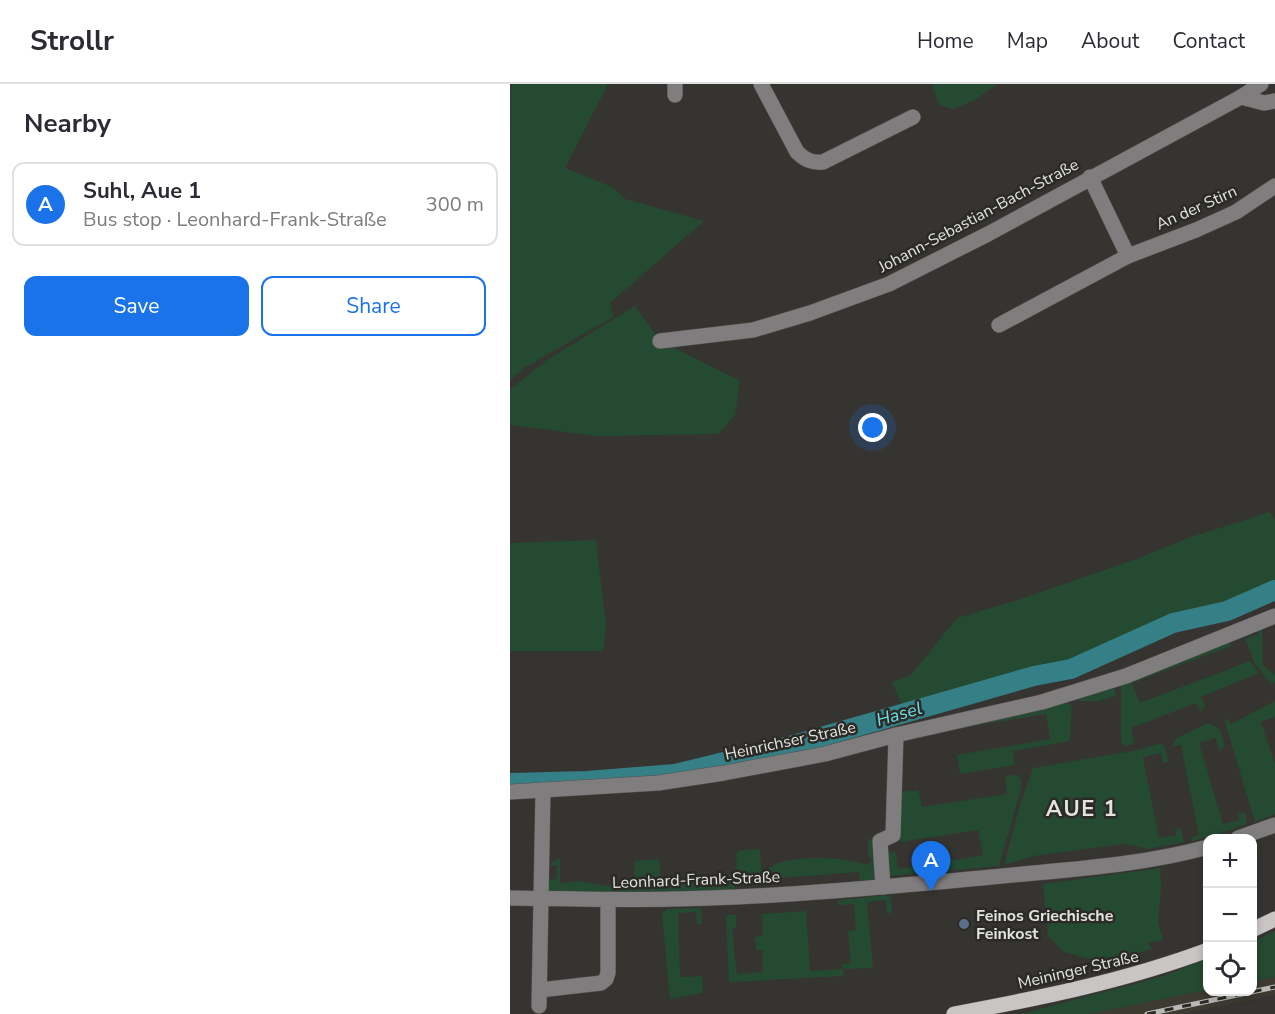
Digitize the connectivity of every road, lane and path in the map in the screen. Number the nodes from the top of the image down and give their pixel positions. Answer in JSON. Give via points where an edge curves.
{"nodes":[{"id":1,"x":761,"y":84,"type":"edge"},
{"id":2,"x":1261,"y":84,"type":"edge"},
{"id":3,"x":1241,"y":96,"type":"junction"},
{"id":4,"x":1275,"y":100,"type":"edge"},
{"id":5,"x":913,"y":117,"type":"dead end"},
{"id":6,"x":1090,"y":177,"type":"junction"},
{"id":7,"x":1275,"y":186,"type":"edge"},
{"id":8,"x":1128,"y":256,"type":"junction"},
{"id":9,"x":999,"y":325,"type":"dead end"},
{"id":10,"x":660,"y":341,"type":"dead end"},
{"id":11,"x":1275,"y":616,"type":"edge"},
{"id":12,"x":896,"y":735,"type":"junction"},
{"id":13,"x":543,"y":790,"type":"junction"},
{"id":14,"x":510,"y":792,"type":"edge"},
{"id":15,"x":1275,"y":825,"type":"edge"},
{"id":16,"x":1249,"y":834,"type":"edge"},
{"id":17,"x":1203,"y":848,"type":"edge"},
{"id":18,"x":883,"y":887,"type":"junction"},
{"id":19,"x":510,"y":898,"type":"edge"},
{"id":20,"x":541,"y":898,"type":"junction"},
{"id":21,"x":608,"y":900,"type":"junction"},
{"id":22,"x":1275,"y":919,"type":"edge"},
{"id":23,"x":1257,"y":928,"type":"edge"},
{"id":24,"x":1203,"y":952,"type":"edge"},
{"id":25,"x":957,"y":1014,"type":"edge"}],
"edges":[{"from":1,"to":5,"type":"street","via":[[796,152],[815,163]]},
{"from":2,"to":3,"type":"street","name":"Johann-Sebastian-Bach-Straße"},
{"from":3,"to":4,"type":"street","via":[[1264,103]]},
{"from":3,"to":6,"type":"street","name":"Johann-Sebastian-Bach-Straße"},
{"from":6,"to":8,"type":"street"},
{"from":6,"to":10,"type":"street","name":"Johann-Sebastian-Bach-Straße","via":[[890,284],[753,330]]},
{"from":7,"to":8,"type":"street","name":"An der Stirn","via":[[1236,212]]},
{"from":8,"to":9,"type":"street","name":"An der Stirn"},
{"from":11,"to":12,"type":"street","name":"Heinrichser Straße","via":[[1126,675],[1042,702]]},
{"from":12,"to":13,"type":"street","name":"Heinrichser Straße","via":[[723,774],[658,783]]},
{"from":12,"to":18,"type":"street","via":[[894,835],[880,841]]},
{"from":13,"to":14,"type":"street","name":"Heinrichser Straße"},
{"from":13,"to":20,"type":"street"},
{"from":15,"to":16,"type":"street"},
{"from":17,"to":18,"type":"street","name":"Leonhard-Frank-Straße","via":[[1147,860]]},
{"from":18,"to":21,"type":"street","name":"Leonhard-Frank-Straße","via":[[737,897]]},
{"from":19,"to":20,"type":"street","name":"Leonhard-Frank-Straße"},
{"from":20,"to":21,"type":"street","name":"Leonhard-Frank-Straße"},
{"from":20,"to":21,"type":"street","via":[[540,998],[606,979]]},
{"from":22,"to":23,"type":"main road"},
{"from":24,"to":25,"type":"main road","name":"Meininger Straße","via":[[1099,985]]}]}
